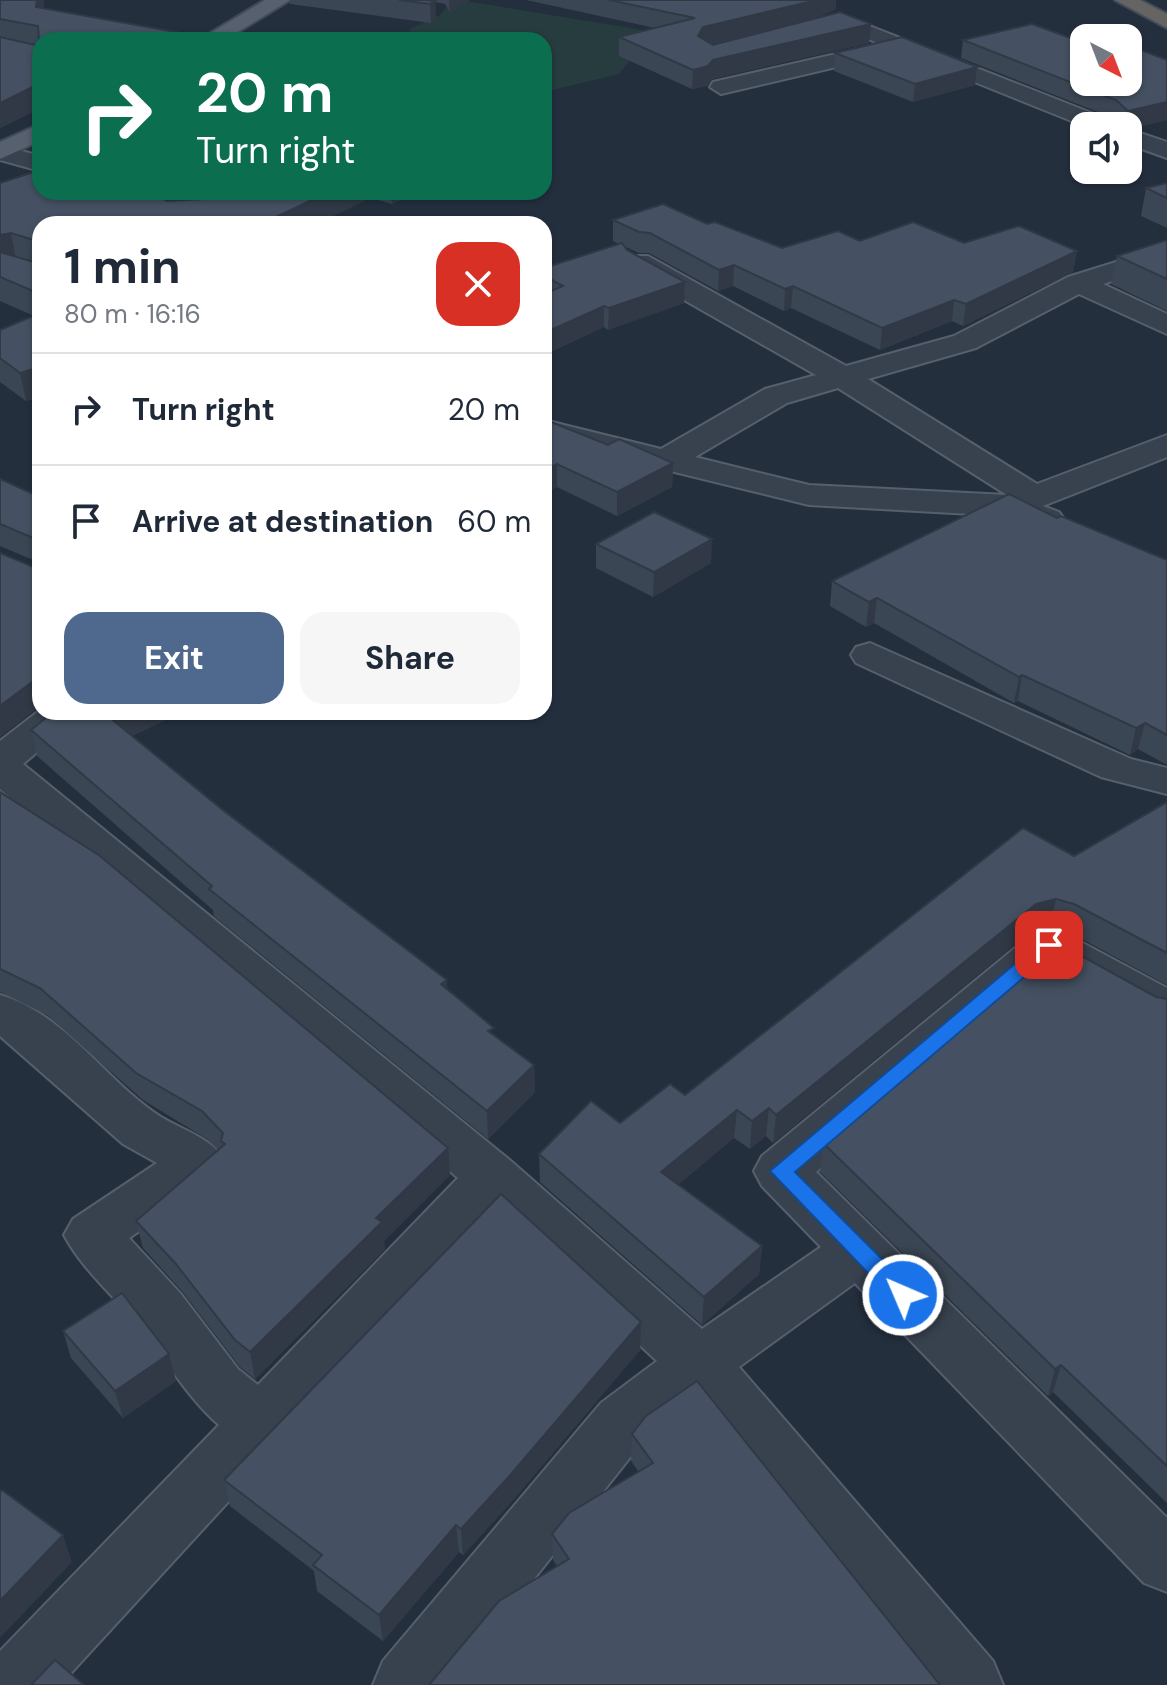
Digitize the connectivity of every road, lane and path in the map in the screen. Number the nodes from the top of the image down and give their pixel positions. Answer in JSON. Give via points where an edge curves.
{"nodes":[{"id":1,"x":280,"y":0,"type":"edge"},
{"id":2,"x":1125,"y":0,"type":"edge"},
{"id":3,"x":865,"y":10,"type":"dead end"},
{"id":4,"x":1167,"y":22,"type":"edge"},
{"id":5,"x":224,"y":32,"type":"edge"},
{"id":6,"x":902,"y":45,"type":"junction"},
{"id":7,"x":721,"y":87,"type":"dead end"},
{"id":8,"x":1070,"y":112,"type":"edge"},
{"id":9,"x":32,"y":135,"type":"edge"},
{"id":10,"x":1142,"y":141,"type":"edge"},
{"id":11,"x":1167,"y":151,"type":"edge"},
{"id":12,"x":0,"y":152,"type":"edge"},
{"id":13,"x":32,"y":162,"type":"edge"},
{"id":14,"x":1167,"y":254,"type":"edge"},
{"id":15,"x":638,"y":262,"type":"edge"},
{"id":16,"x":1078,"y":283,"type":"junction"},
{"id":17,"x":1167,"y":325,"type":"edge"},
{"id":18,"x":844,"y":378,"type":"junction"},
{"id":19,"x":552,"y":433,"type":"edge"},
{"id":20,"x":1167,"y":445,"type":"edge"},
{"id":21,"x":669,"y":458,"type":"junction"},
{"id":22,"x":1023,"y":501,"type":"junction"},
{"id":23,"x":1082,"y":534,"type":"edge"},
{"id":24,"x":870,"y":655,"type":"dead end"},
{"id":25,"x":51,"y":720,"type":"edge"},
{"id":26,"x":7,"y":746,"type":"edge"},
{"id":27,"x":1167,"y":781,"type":"edge"},
{"id":28,"x":1167,"y":1010,"type":"edge"},
{"id":29,"x":0,"y":1012,"type":"edge"},
{"id":30,"x":493,"y":1177,"type":"junction"},
{"id":31,"x":859,"y":1250,"type":"junction"},
{"id":32,"x":699,"y":1363,"type":"junction"},
{"id":33,"x":260,"y":1424,"type":"junction"},
{"id":34,"x":1167,"y":1562,"type":"edge"},
{"id":35,"x":14,"y":1685,"type":"edge"},
{"id":36,"x":407,"y":1685,"type":"edge"},
{"id":37,"x":969,"y":1685,"type":"edge"}],
"edges":[{"from":1,"to":5,"type":"main road"},
{"from":2,"to":4,"type":"highway"},
{"from":3,"to":6,"type":"street","via":[[832,22]]},
{"from":6,"to":7,"type":"street"},
{"from":6,"to":8,"type":"street"},
{"from":9,"to":12,"type":"main road"},
{"from":10,"to":11,"type":"street"},
{"from":12,"to":13,"type":"street"},
{"from":14,"to":16,"type":"street"},
{"from":15,"to":18,"type":"street"},
{"from":16,"to":17,"type":"street"},
{"from":16,"to":18,"type":"street","via":[[965,342]]},
{"from":18,"to":21,"type":"street","via":[[776,396]]},
{"from":18,"to":22,"type":"street"},
{"from":19,"to":21,"type":"street"},
{"from":20,"to":22,"type":"street"},
{"from":21,"to":22,"type":"street","via":[[809,495]]},
{"from":22,"to":23,"type":"street"},
{"from":24,"to":27,"type":"street","via":[[1116,768]]},
{"from":25,"to":26,"type":"street"},
{"from":26,"to":30,"type":"street"},
{"from":28,"to":31,"type":"street","via":[[1049,945],[781,1171]]},
{"from":29,"to":33,"type":"street","via":[[32,1033],[141,1130],[199,1162],[92,1235],[160,1310],[217,1387]]},
{"from":30,"to":32,"type":"street"},
{"from":30,"to":33,"type":"street"},
{"from":31,"to":32,"type":"street"},
{"from":31,"to":34,"type":"street"},
{"from":32,"to":36,"type":"street","via":[[622,1422]]},
{"from":32,"to":37,"type":"street"},
{"from":33,"to":35,"type":"street"}]}
